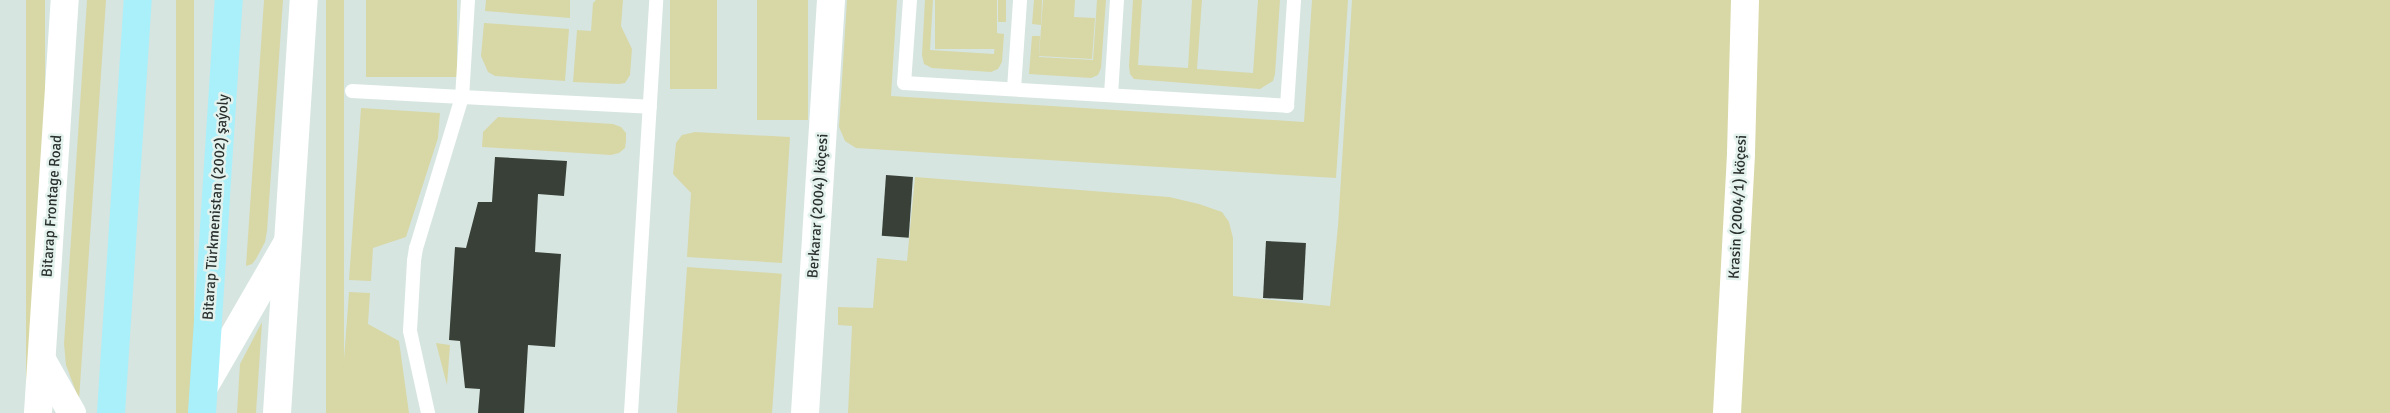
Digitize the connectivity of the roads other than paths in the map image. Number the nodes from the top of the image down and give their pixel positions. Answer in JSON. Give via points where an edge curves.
{"nodes":[{"id":1,"x":65,"y":0,"type":"edge"},
{"id":2,"x":138,"y":0,"type":"edge"},
{"id":3,"x":230,"y":0,"type":"edge"},
{"id":4,"x":304,"y":0,"type":"edge"},
{"id":5,"x":468,"y":0,"type":"edge"},
{"id":6,"x":656,"y":0,"type":"edge"},
{"id":7,"x":831,"y":0,"type":"edge"},
{"id":8,"x":910,"y":0,"type":"edge"},
{"id":9,"x":1020,"y":0,"type":"edge"},
{"id":10,"x":1117,"y":0,"type":"edge"},
{"id":11,"x":1294,"y":0,"type":"edge"},
{"id":12,"x":1745,"y":0,"type":"edge"},
{"id":13,"x":1014,"y":89,"type":"junction"},
{"id":14,"x":352,"y":91,"type":"dead end"},
{"id":15,"x":1111,"y":96,"type":"junction"},
{"id":16,"x":462,"y":97,"type":"junction"},
{"id":17,"x":650,"y":108,"type":"junction"},
{"id":18,"x":288,"y":240,"type":"junction"},
{"id":19,"x":42,"y":360,"type":"junction"},
{"id":20,"x":203,"y":400,"type":"edge"},
{"id":21,"x":38,"y":413,"type":"edge"},
{"id":22,"x":72,"y":413,"type":"edge"},
{"id":23,"x":111,"y":413,"type":"edge"},
{"id":24,"x":277,"y":413,"type":"edge"},
{"id":25,"x":428,"y":413,"type":"edge"},
{"id":26,"x":631,"y":413,"type":"edge"},
{"id":27,"x":804,"y":413,"type":"edge"},
{"id":28,"x":1727,"y":413,"type":"edge"}],
"edges":[{"from":1,"to":19,"type":"street","name":"Bitarap Frontage Road"},
{"from":2,"to":23,"type":"main road"},
{"from":3,"to":20,"type":"main road","name":"Bitarap Türkmenistan (2002) şaýoly"},
{"from":4,"to":18,"type":"street"},
{"from":5,"to":16,"type":"lane"},
{"from":6,"to":17,"type":"lane"},
{"from":7,"to":27,"type":"street","name":"Berkarar (2004) köçesi"},
{"from":8,"to":13,"type":"lane","via":[[904,83]]},
{"from":9,"to":13,"type":"lane"},
{"from":10,"to":15,"type":"lane"},
{"from":11,"to":15,"type":"lane","via":[[1288,106]]},
{"from":12,"to":28,"type":"street","name":"Krasin (2004/1) köçesi","via":[[1741,153]]},
{"from":13,"to":15,"type":"lane"},
{"from":14,"to":16,"type":"lane"},
{"from":16,"to":17,"type":"lane"},
{"from":16,"to":25,"type":"lane","via":[[414,261],[410,332]]},
{"from":17,"to":26,"type":"lane"},
{"from":18,"to":20,"type":"street"},
{"from":18,"to":24,"type":"street"},
{"from":19,"to":21,"type":"street","name":"Bitarap Frontage Road"},
{"from":19,"to":22,"type":"street"}]}
